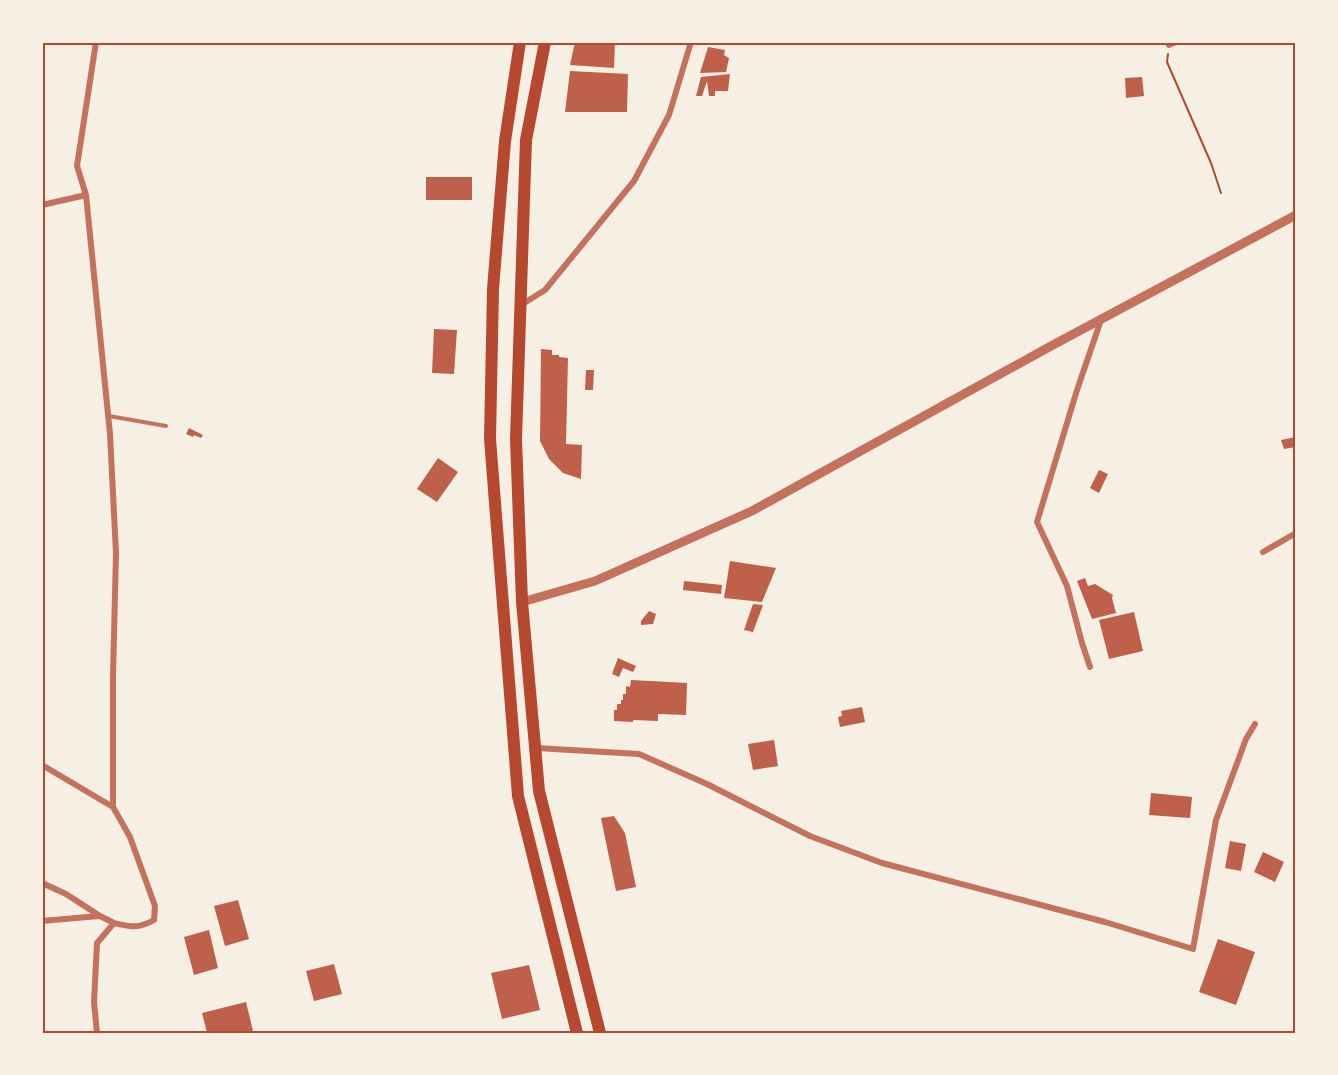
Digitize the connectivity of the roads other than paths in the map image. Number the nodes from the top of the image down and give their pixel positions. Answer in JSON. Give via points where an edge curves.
{"nodes":[{"id":1,"x":96,"y":42,"type":"edge"},
{"id":2,"x":520,"y":42,"type":"edge"},
{"id":3,"x":545,"y":42,"type":"edge"},
{"id":4,"x":690,"y":42,"type":"edge"},
{"id":5,"x":1176,"y":42,"type":"edge"},
{"id":6,"x":1168,"y":44,"type":"edge"},
{"id":7,"x":86,"y":195,"type":"junction"},
{"id":8,"x":42,"y":205,"type":"edge"},
{"id":9,"x":1296,"y":215,"type":"edge"},
{"id":10,"x":521,"y":305,"type":"junction"},
{"id":11,"x":1101,"y":319,"type":"junction"},
{"id":12,"x":108,"y":416,"type":"junction"},
{"id":13,"x":166,"y":426,"type":"dead end"},
{"id":14,"x":1296,"y":533,"type":"edge"},
{"id":15,"x":1263,"y":552,"type":"dead end"},
{"id":16,"x":522,"y":602,"type":"junction"},
{"id":17,"x":1090,"y":667,"type":"dead end"},
{"id":18,"x":1255,"y":724,"type":"dead end"},
{"id":19,"x":535,"y":748,"type":"junction"},
{"id":20,"x":42,"y":765,"type":"edge"},
{"id":21,"x":113,"y":807,"type":"junction"},
{"id":22,"x":42,"y":883,"type":"edge"},
{"id":23,"x":100,"y":916,"type":"junction"},
{"id":24,"x":42,"y":921,"type":"edge"},
{"id":25,"x":114,"y":923,"type":"junction"},
{"id":26,"x":97,"y":1033,"type":"edge"},
{"id":27,"x":577,"y":1033,"type":"edge"},
{"id":28,"x":600,"y":1033,"type":"edge"}],
"edges":[{"from":1,"to":7,"type":"street","via":[[76,166]]},
{"from":2,"to":27,"type":"highway","via":[[505,141],[493,290],[490,439],[518,796]]},
{"from":3,"to":10,"type":"highway","via":[[526,140]]},
{"from":4,"to":10,"type":"street","via":[[669,115],[634,181],[545,290]]},
{"from":5,"to":6,"type":"street"},
{"from":7,"to":8,"type":"street"},
{"from":7,"to":12,"type":"street"},
{"from":9,"to":11,"type":"street"},
{"from":10,"to":16,"type":"highway","via":[[516,438]]},
{"from":11,"to":16,"type":"street","via":[[752,511],[595,581]]},
{"from":11,"to":17,"type":"street","via":[[1037,522],[1066,586]]},
{"from":12,"to":13,"type":"lane"},
{"from":12,"to":21,"type":"street","via":[[116,553]]},
{"from":14,"to":15,"type":"street"},
{"from":16,"to":19,"type":"highway"},
{"from":18,"to":19,"type":"street","via":[[1216,820],[1193,948],[882,863],[810,836],[639,754]]},
{"from":19,"to":28,"type":"highway","via":[[539,790]]},
{"from":20,"to":21,"type":"street"},
{"from":21,"to":25,"type":"street","via":[[130,837],[155,906],[153,920],[141,927]]},
{"from":22,"to":23,"type":"street"},
{"from":23,"to":24,"type":"street"},
{"from":23,"to":25,"type":"street"},
{"from":25,"to":26,"type":"street","via":[[97,943]]}]}
